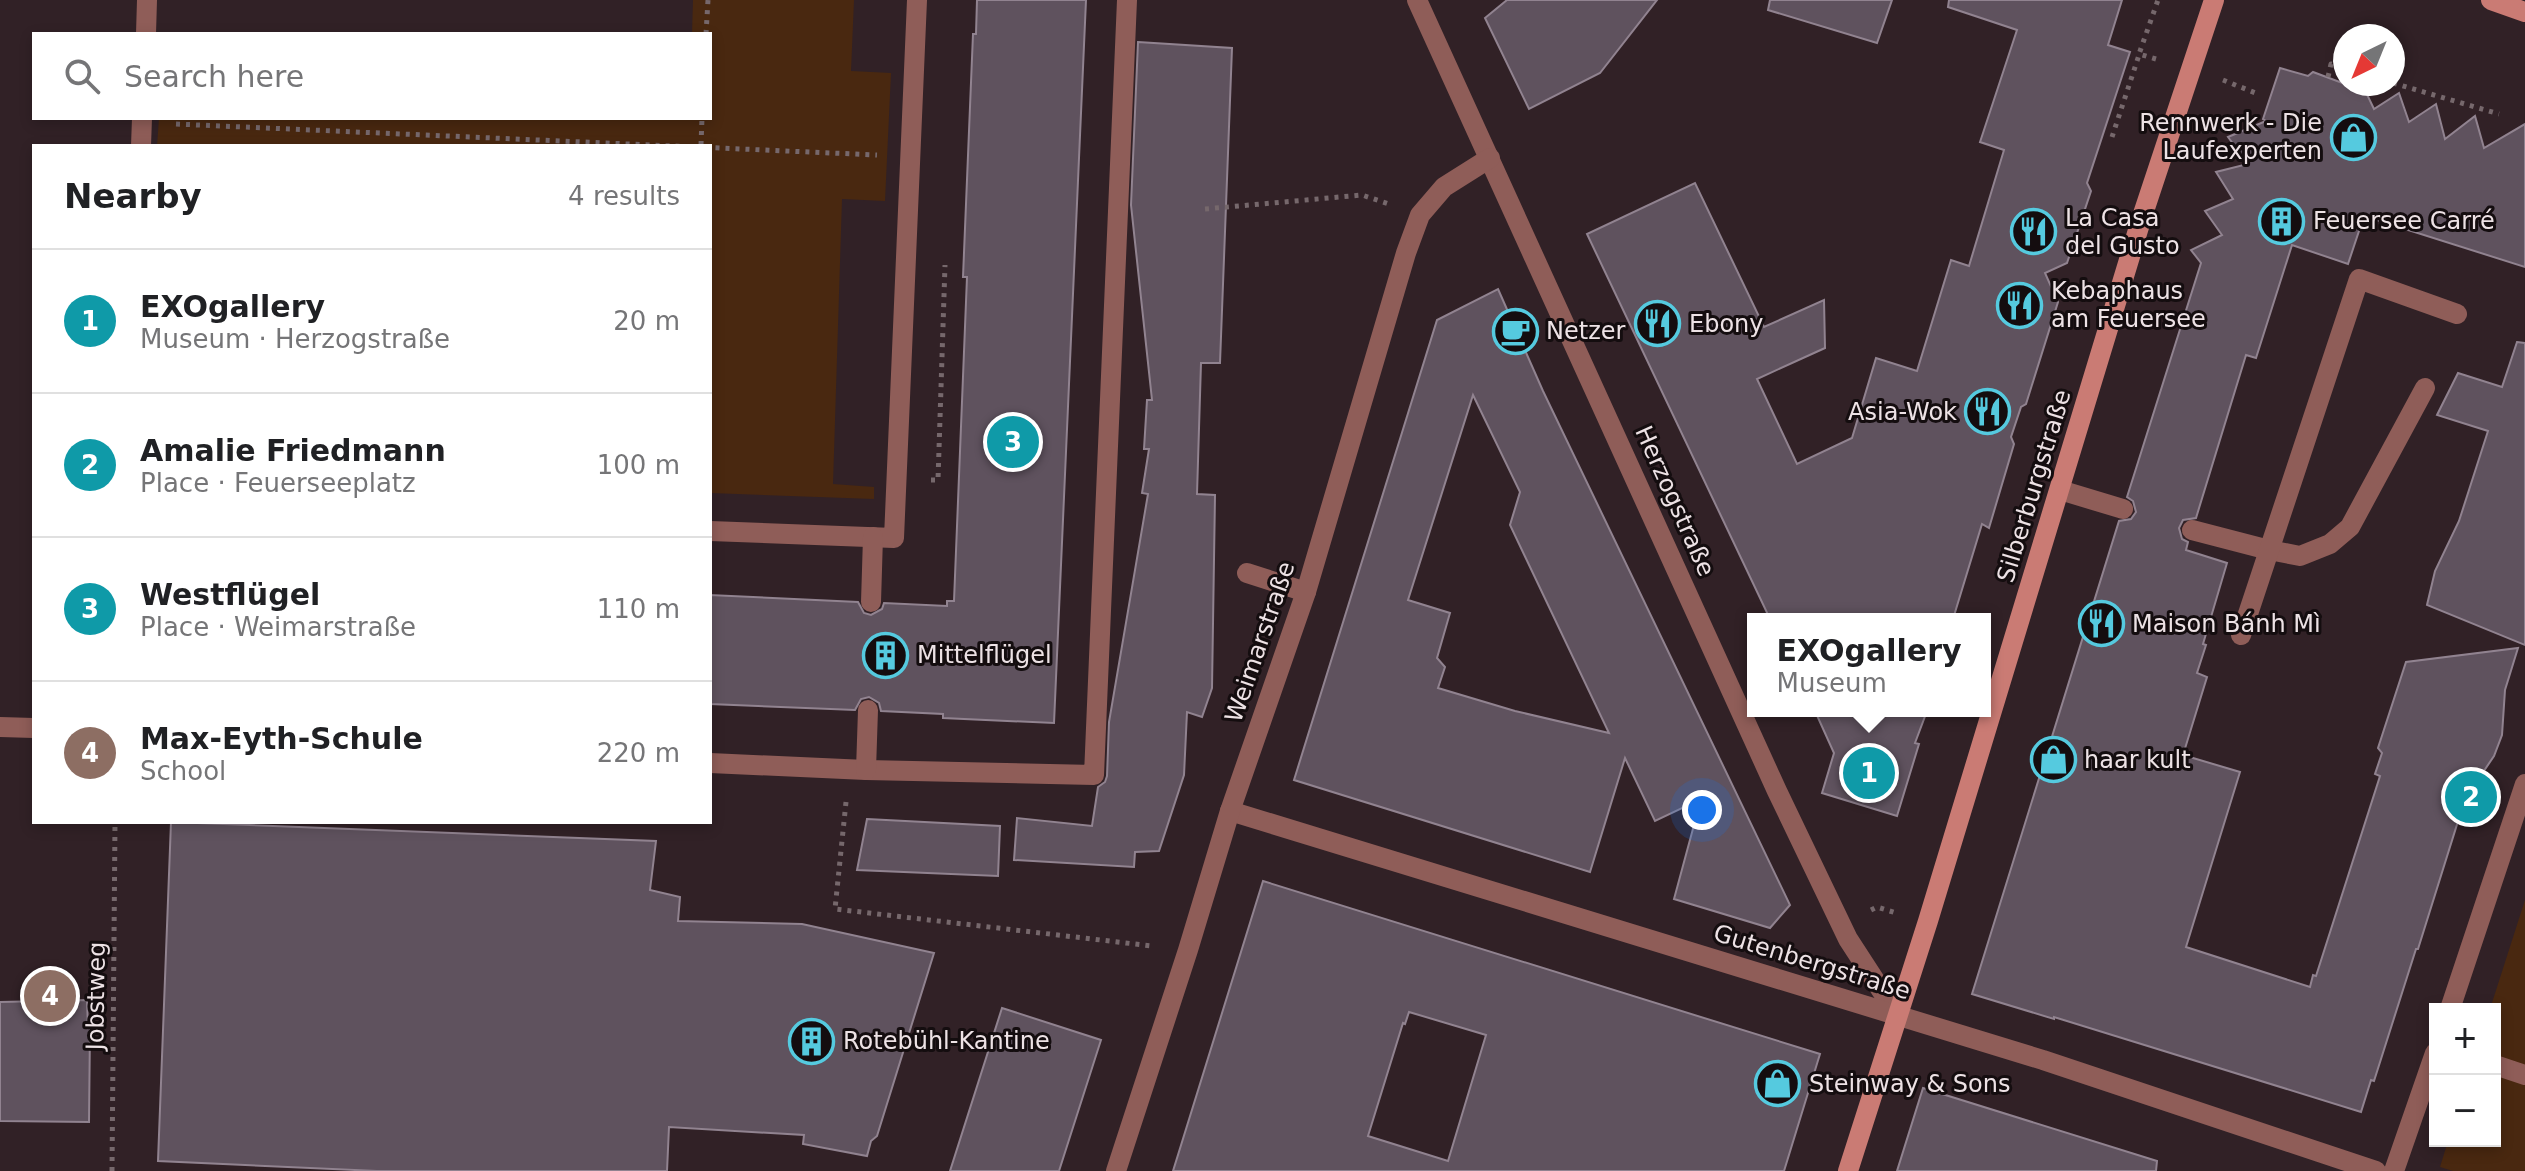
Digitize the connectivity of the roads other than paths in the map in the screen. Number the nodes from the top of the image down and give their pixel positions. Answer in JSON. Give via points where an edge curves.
{"nodes":[{"id":1,"x":147,"y":0,"type":"edge"},
{"id":2,"x":917,"y":0,"type":"edge"},
{"id":3,"x":1127,"y":0,"type":"edge"},
{"id":4,"x":1417,"y":0,"type":"edge"},
{"id":5,"x":2214,"y":0,"type":"edge"},
{"id":6,"x":2491,"y":0,"type":"edge"},
{"id":7,"x":2525,"y":12,"type":"edge"},
{"id":8,"x":146,"y":32,"type":"edge"},
{"id":9,"x":142,"y":120,"type":"edge"},
{"id":10,"x":141,"y":144,"type":"edge"},
{"id":11,"x":1490,"y":158,"type":"junction"},
{"id":12,"x":2457,"y":314,"type":"dead end"},
{"id":13,"x":2425,"y":388,"type":"dead end"},
{"id":14,"x":2060,"y":490,"type":"junction"},
{"id":15,"x":2123,"y":509,"type":"dead end"},
{"id":16,"x":2192,"y":530,"type":"dead end"},
{"id":17,"x":712,"y":531,"type":"edge"},
{"id":18,"x":873,"y":537,"type":"junction"},
{"id":19,"x":2269,"y":550,"type":"junction"},
{"id":20,"x":1247,"y":573,"type":"dead end"},
{"id":21,"x":1306,"y":592,"type":"junction"},
{"id":22,"x":871,"y":602,"type":"dead end"},
{"id":23,"x":2241,"y":635,"type":"dead end"},
{"id":24,"x":868,"y":710,"type":"dead end"},
{"id":25,"x":1991,"y":714,"type":"edge"},
{"id":26,"x":1990,"y":717,"type":"edge"},
{"id":27,"x":0,"y":727,"type":"edge"},
{"id":28,"x":32,"y":728,"type":"edge"},
{"id":29,"x":712,"y":763,"type":"edge"},
{"id":30,"x":866,"y":770,"type":"junction"},
{"id":31,"x":2525,"y":784,"type":"edge"},
{"id":32,"x":1230,"y":811,"type":"junction"},
{"id":33,"x":2452,"y":1003,"type":"edge"},
{"id":34,"x":1898,"y":1016,"type":"junction"},
{"id":35,"x":2501,"y":1067,"type":"edge"},
{"id":36,"x":2429,"y":1070,"type":"edge"},
{"id":37,"x":2525,"y":1075,"type":"edge"},
{"id":38,"x":1116,"y":1171,"type":"edge"},
{"id":39,"x":1848,"y":1171,"type":"edge"},
{"id":40,"x":2376,"y":1171,"type":"edge"},
{"id":41,"x":2394,"y":1171,"type":"edge"}],
"edges":[{"from":1,"to":8,"type":"street"},
{"from":2,"to":18,"type":"street","via":[[894,538]]},
{"from":3,"to":30,"type":"street","via":[[1094,775]]},
{"from":4,"to":11,"type":"street","name":"Herzogstraße"},
{"from":5,"to":14,"type":"street","name":"Silberburgstraße"},
{"from":6,"to":7,"type":"street"},
{"from":9,"to":10,"type":"street"},
{"from":11,"to":21,"type":"street","name":"Weimarstraße","via":[[1444,187],[1420,215]]},
{"from":11,"to":34,"type":"street","name":"Herzogstraße","via":[[1777,791],[1848,939]]},
{"from":12,"to":19,"type":"street","via":[[2359,279]]},
{"from":13,"to":19,"type":"street","via":[[2350,527],[2330,544],[2300,556]]},
{"from":14,"to":15,"type":"street"},
{"from":14,"to":25,"type":"street","name":"Silberburgstraße"},
{"from":16,"to":19,"type":"street"},
{"from":17,"to":18,"type":"street"},
{"from":18,"to":22,"type":"street"},
{"from":19,"to":23,"type":"street"},
{"from":20,"to":21,"type":"street"},
{"from":21,"to":32,"type":"street","name":"Weimarstraße"},
{"from":24,"to":30,"type":"street"},
{"from":26,"to":34,"type":"street","name":"Silberburgstraße"},
{"from":27,"to":28,"type":"street"},
{"from":29,"to":30,"type":"street"},
{"from":31,"to":33,"type":"street"},
{"from":32,"to":34,"type":"street","name":"Gutenbergstraße"},
{"from":32,"to":38,"type":"street","name":"Weimarstraße"},
{"from":34,"to":39,"type":"street","name":"Silberburgstraße"},
{"from":34,"to":40,"type":"street","name":"Gutenbergstraße"},
{"from":35,"to":37,"type":"street"},
{"from":36,"to":41,"type":"street"}]}
